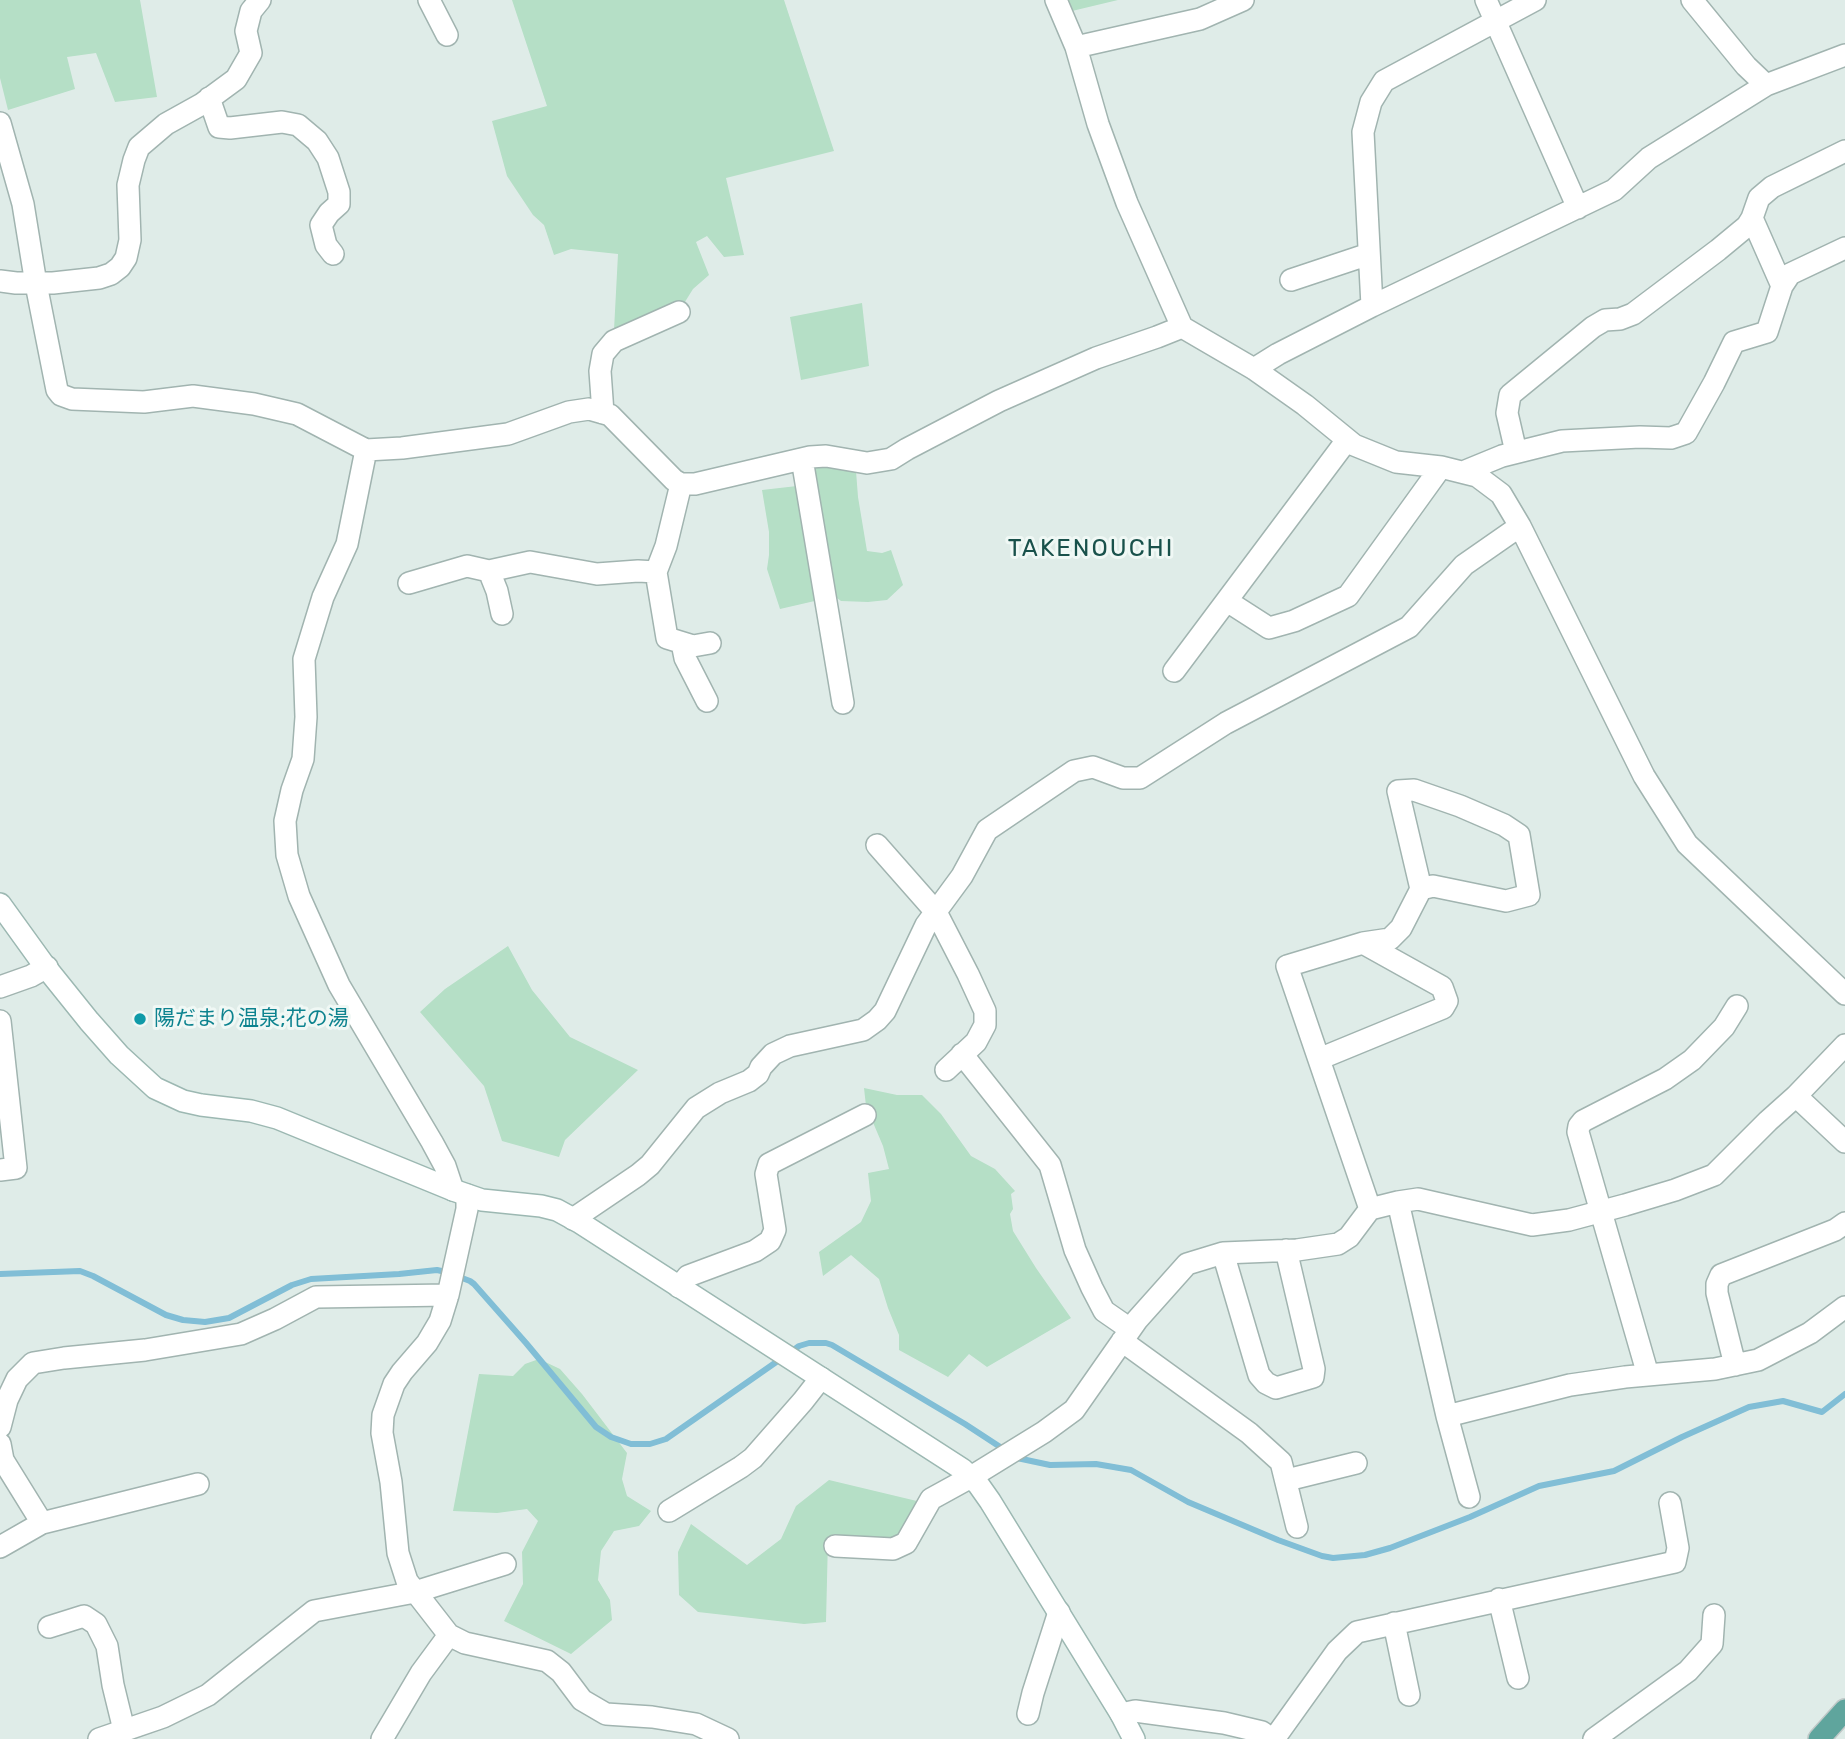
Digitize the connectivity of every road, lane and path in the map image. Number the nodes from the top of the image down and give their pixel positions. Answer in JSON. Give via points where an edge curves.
{"nodes":[{"id":1,"x":260,"y":0,"type":"edge"},
{"id":2,"x":429,"y":0,"type":"edge"},
{"id":3,"x":1056,"y":0,"type":"edge"},
{"id":4,"x":1243,"y":0,"type":"edge"},
{"id":5,"x":1486,"y":0,"type":"edge"},
{"id":6,"x":1535,"y":0,"type":"edge"},
{"id":7,"x":1692,"y":0,"type":"edge"},
{"id":8,"x":1496,"y":22,"type":"junction"},
{"id":9,"x":447,"y":35,"type":"dead end"},
{"id":10,"x":1076,"y":47,"type":"junction"},
{"id":11,"x":1845,"y":55,"type":"edge"},
{"id":12,"x":1766,"y":85,"type":"junction"},
{"id":13,"x":209,"y":98,"type":"junction"},
{"id":14,"x":0,"y":123,"type":"edge"},
{"id":15,"x":1845,"y":151,"type":"edge"},
{"id":16,"x":6,"y":168,"type":"edge"},
{"id":17,"x":1578,"y":208,"type":"junction"},
{"id":18,"x":1752,"y":218,"type":"junction"},
{"id":19,"x":1845,"y":248,"type":"edge"},
{"id":20,"x":333,"y":254,"type":"dead end"},
{"id":21,"x":1369,"y":254,"type":"junction"},
{"id":22,"x":1291,"y":280,"type":"dead end"},
{"id":23,"x":0,"y":281,"type":"edge"},
{"id":24,"x":36,"y":284,"type":"junction"},
{"id":25,"x":1782,"y":286,"type":"junction"},
{"id":26,"x":1372,"y":306,"type":"junction"},
{"id":27,"x":679,"y":312,"type":"dead end"},
{"id":28,"x":1182,"y":327,"type":"junction"},
{"id":29,"x":1254,"y":369,"type":"junction"},
{"id":30,"x":603,"y":413,"type":"junction"},
{"id":31,"x":1347,"y":440,"type":"junction"},
{"id":32,"x":366,"y":450,"type":"junction"},
{"id":33,"x":1516,"y":452,"type":"junction"},
{"id":34,"x":802,"y":459,"type":"junction"},
{"id":35,"x":1441,"y":467,"type":"junction"},
{"id":36,"x":1463,"y":472,"type":"junction"},
{"id":37,"x":681,"y":484,"type":"junction"},
{"id":38,"x":1520,"y":526,"type":"junction"},
{"id":39,"x":489,"y":570,"type":"junction"},
{"id":40,"x":656,"y":572,"type":"junction"},
{"id":41,"x":409,"y":583,"type":"dead end"},
{"id":42,"x":1227,"y":601,"type":"junction"},
{"id":43,"x":502,"y":614,"type":"dead end"},
{"id":44,"x":682,"y":643,"type":"junction"},
{"id":45,"x":710,"y":643,"type":"dead end"},
{"id":46,"x":1174,"y":671,"type":"dead end"},
{"id":47,"x":707,"y":701,"type":"dead end"},
{"id":48,"x":843,"y":703,"type":"dead end"},
{"id":49,"x":877,"y":845,"type":"dead end"},
{"id":50,"x":1421,"y":889,"type":"junction"},
{"id":51,"x":0,"y":904,"type":"edge"},
{"id":52,"x":936,"y":912,"type":"junction"},
{"id":53,"x":1363,"y":943,"type":"junction"},
{"id":54,"x":47,"y":967,"type":"junction"},
{"id":55,"x":0,"y":987,"type":"edge"},
{"id":56,"x":1845,"y":993,"type":"edge"},
{"id":57,"x":1737,"y":1006,"type":"dead end"},
{"id":58,"x":0,"y":1021,"type":"edge"},
{"id":59,"x":1845,"y":1045,"type":"edge"},
{"id":60,"x":962,"y":1054,"type":"junction"},
{"id":61,"x":1319,"y":1059,"type":"junction"},
{"id":62,"x":946,"y":1070,"type":"dead end"},
{"id":63,"x":1796,"y":1096,"type":"junction"},
{"id":64,"x":865,"y":1115,"type":"dead end"},
{"id":65,"x":1845,"y":1142,"type":"edge"},
{"id":66,"x":0,"y":1170,"type":"edge"},
{"id":67,"x":460,"y":1193,"type":"junction"},
{"id":68,"x":1398,"y":1202,"type":"junction"},
{"id":69,"x":1370,"y":1209,"type":"junction"},
{"id":70,"x":1600,"y":1212,"type":"junction"},
{"id":71,"x":573,"y":1219,"type":"junction"},
{"id":72,"x":1842,"y":1232,"type":"edge"},
{"id":73,"x":1286,"y":1251,"type":"junction"},
{"id":74,"x":1223,"y":1253,"type":"junction"},
{"id":75,"x":679,"y":1287,"type":"junction"},
{"id":76,"x":448,"y":1294,"type":"junction"},
{"id":77,"x":1845,"y":1307,"type":"edge"},
{"id":78,"x":1126,"y":1335,"type":"junction"},
{"id":79,"x":1735,"y":1364,"type":"junction"},
{"id":80,"x":1647,"y":1375,"type":"junction"},
{"id":81,"x":821,"y":1378,"type":"junction"},
{"id":82,"x":1447,"y":1416,"type":"junction"},
{"id":83,"x":0,"y":1427,"type":"edge"},
{"id":84,"x":0,"y":1444,"type":"edge"},
{"id":85,"x":1356,"y":1463,"type":"dead end"},
{"id":86,"x":971,"y":1477,"type":"junction"},
{"id":87,"x":1287,"y":1480,"type":"junction"},
{"id":88,"x":198,"y":1484,"type":"dead end"},
{"id":89,"x":1469,"y":1497,"type":"dead end"},
{"id":90,"x":1670,"y":1503,"type":"dead end"},
{"id":91,"x":669,"y":1510,"type":"dead end"},
{"id":92,"x":42,"y":1522,"type":"junction"},
{"id":93,"x":1297,"y":1527,"type":"dead end"},
{"id":94,"x":835,"y":1546,"type":"dead end"},
{"id":95,"x":0,"y":1547,"type":"edge"},
{"id":96,"x":505,"y":1564,"type":"dead end"},
{"id":97,"x":415,"y":1592,"type":"junction"},
{"id":98,"x":1499,"y":1600,"type":"junction"},
{"id":99,"x":1059,"y":1612,"type":"junction"},
{"id":100,"x":1714,"y":1615,"type":"dead end"},
{"id":101,"x":1394,"y":1623,"type":"junction"},
{"id":102,"x":49,"y":1627,"type":"dead end"},
{"id":103,"x":449,"y":1635,"type":"junction"},
{"id":104,"x":1518,"y":1678,"type":"dead end"},
{"id":105,"x":1409,"y":1695,"type":"dead end"},
{"id":106,"x":1845,"y":1710,"type":"edge"},
{"id":107,"x":1028,"y":1714,"type":"dead end"},
{"id":108,"x":1121,"y":1714,"type":"junction"},
{"id":109,"x":124,"y":1730,"type":"junction"},
{"id":110,"x":99,"y":1739,"type":"edge"},
{"id":111,"x":382,"y":1739,"type":"edge"},
{"id":112,"x":728,"y":1739,"type":"edge"},
{"id":113,"x":1134,"y":1739,"type":"edge"},
{"id":114,"x":1273,"y":1739,"type":"edge"},
{"id":115,"x":1594,"y":1739,"type":"edge"},
{"id":116,"x":1819,"y":1739,"type":"edge"}],
"edges":[{"from":1,"to":13,"type":"street","via":[[251,11],[246,31],[251,53],[236,79]]},
{"from":2,"to":9,"type":"street"},
{"from":3,"to":10,"type":"street"},
{"from":4,"to":10,"type":"street","via":[[1200,19]]},
{"from":5,"to":8,"type":"street"},
{"from":6,"to":8,"type":"street"},
{"from":7,"to":12,"type":"street"},
{"from":8,"to":17,"type":"street"},
{"from":8,"to":21,"type":"street","via":[[1384,81],[1371,102],[1363,132]]},
{"from":10,"to":28,"type":"street","via":[[1127,203]]},
{"from":11,"to":12,"type":"street"},
{"from":12,"to":17,"type":"street","via":[[1649,158],[1614,190]]},
{"from":13,"to":20,"type":"street","via":[[219,127],[282,122],[298,125],[317,141],[339,192],[339,204],[321,225]]},
{"from":13,"to":24,"type":"street","via":[[139,147],[128,185],[130,240],[120,267],[99,278]]},
{"from":14,"to":16,"type":"street"},
{"from":15,"to":18,"type":"street","via":[[1772,187],[1759,198]]},
{"from":16,"to":24,"type":"street","via":[[23,204]]},
{"from":17,"to":26,"type":"street"},
{"from":18,"to":25,"type":"street"},
{"from":18,"to":33,"type":"street","via":[[1633,314],[1593,327],[1510,395],[1507,413]]},
{"from":19,"to":25,"type":"street","via":[[1790,274]]},
{"from":21,"to":22,"type":"street"},
{"from":21,"to":26,"type":"street"},
{"from":23,"to":24,"type":"street"},
{"from":24,"to":32,"type":"street","via":[[61,395],[144,402],[193,396],[254,404],[297,414]]},
{"from":25,"to":33,"type":"street","via":[[1767,332],[1734,342],[1686,433],[1671,438],[1562,441]]},
{"from":26,"to":29,"type":"street"},
{"from":27,"to":30,"type":"street","via":[[614,341],[603,354]]},
{"from":28,"to":29,"type":"street"},
{"from":28,"to":34,"type":"street","via":[[999,401],[891,459],[867,463],[826,456]]},
{"from":29,"to":31,"type":"street"},
{"from":30,"to":32,"type":"street","via":[[589,409],[569,412],[508,433]]},
{"from":30,"to":37,"type":"street"},
{"from":31,"to":35,"type":"street","via":[[1396,462]]},
{"from":31,"to":42,"type":"street"},
{"from":32,"to":67,"type":"street","via":[[347,544],[323,597],[304,659],[303,759],[285,821],[287,855],[299,896],[339,985]]},
{"from":33,"to":36,"type":"street"},
{"from":34,"to":37,"type":"street"},
{"from":34,"to":48,"type":"street"},
{"from":35,"to":36,"type":"street"},
{"from":35,"to":42,"type":"street","via":[[1349,596],[1269,628]]},
{"from":36,"to":38,"type":"street","via":[[1477,476],[1501,494]]},
{"from":37,"to":40,"type":"street"},
{"from":38,"to":52,"type":"street","via":[[1464,565],[1409,627],[1226,723],[1140,778],[1123,778],[1093,767],[1074,771],[987,830]]},
{"from":38,"to":56,"type":"street","via":[[1644,776],[1688,845]]},
{"from":39,"to":40,"type":"street","via":[[530,562],[597,574]]},
{"from":39,"to":41,"type":"street","via":[[467,566]]},
{"from":39,"to":43,"type":"street"},
{"from":40,"to":44,"type":"street","via":[[667,638]]},
{"from":42,"to":46,"type":"street"},
{"from":44,"to":45,"type":"street"},
{"from":44,"to":47,"type":"street"},
{"from":49,"to":52,"type":"street"},
{"from":50,"to":50,"type":"street","via":[[1398,791],[1414,790],[1460,806],[1519,835],[1529,895],[1506,901],[1433,886]]},
{"from":50,"to":53,"type":"street","via":[[1401,928],[1390,939]]},
{"from":51,"to":54,"type":"street"},
{"from":52,"to":60,"type":"street","via":[[985,1011],[985,1025],[976,1042]]},
{"from":52,"to":71,"type":"street","via":[[877,1020],[863,1030],[790,1046],[774,1054],[749,1081],[696,1108],[650,1165]]},
{"from":53,"to":61,"type":"street","via":[[1287,966]]},
{"from":53,"to":61,"type":"street","via":[[1442,987],[1447,1001],[1443,1008]]},
{"from":54,"to":55,"type":"street"},
{"from":54,"to":67,"type":"street","via":[[119,1055],[155,1088],[183,1101],[277,1118]]},
{"from":57,"to":70,"type":"street","via":[[1692,1060],[1583,1121],[1578,1132]]},
{"from":58,"to":66,"type":"street","via":[[16,1168]]},
{"from":59,"to":63,"type":"street"},
{"from":60,"to":62,"type":"street"},
{"from":60,"to":78,"type":"street","via":[[1050,1165],[1075,1250],[1104,1311]]},
{"from":61,"to":69,"type":"street"},
{"from":63,"to":65,"type":"street"},
{"from":63,"to":70,"type":"street","via":[[1714,1175]]},
{"from":64,"to":75,"type":"street","via":[[769,1164],[766,1174],[775,1230],[770,1241],[688,1276]]},
{"from":67,"to":71,"type":"street","via":[[549,1208]]},
{"from":67,"to":76,"type":"street","via":[[467,1209]]},
{"from":68,"to":69,"type":"street"},
{"from":68,"to":70,"type":"street","via":[[1418,1199],[1532,1225]]},
{"from":68,"to":82,"type":"street"},
{"from":69,"to":73,"type":"street","via":[[1338,1244]]},
{"from":70,"to":80,"type":"street"},
{"from":71,"to":75,"type":"street"},
{"from":72,"to":79,"type":"street","via":[[1721,1275],[1717,1293]]},
{"from":73,"to":74,"type":"street"},
{"from":73,"to":74,"type":"street","via":[[1314,1369],[1312,1377],[1276,1388],[1259,1375]]},
{"from":74,"to":78,"type":"street","via":[[1187,1264]]},
{"from":75,"to":81,"type":"street"},
{"from":76,"to":83,"type":"street","via":[[316,1297],[241,1334],[33,1363],[6,1400]]},
{"from":76,"to":97,"type":"street","via":[[434,1333],[394,1384],[383,1415],[398,1553]]},
{"from":77,"to":79,"type":"street","via":[[1810,1333],[1758,1360]]},
{"from":78,"to":86,"type":"street","via":[[1074,1410]]},
{"from":78,"to":87,"type":"street","via":[[1249,1433],[1281,1462]]},
{"from":79,"to":80,"type":"street"},
{"from":80,"to":82,"type":"street","via":[[1570,1385]]},
{"from":81,"to":86,"type":"street"},
{"from":81,"to":91,"type":"street","via":[[753,1458]]},
{"from":82,"to":89,"type":"street"},
{"from":84,"to":92,"type":"street","via":[[3,1460]]},
{"from":85,"to":87,"type":"street"},
{"from":86,"to":94,"type":"street","via":[[931,1499],[906,1543],[893,1549]]},
{"from":86,"to":99,"type":"street"},
{"from":87,"to":93,"type":"street"},
{"from":88,"to":92,"type":"street"},
{"from":90,"to":98,"type":"street","via":[[1678,1548],[1675,1562]]},
{"from":92,"to":95,"type":"street"},
{"from":96,"to":97,"type":"street"},
{"from":97,"to":103,"type":"street"},
{"from":97,"to":109,"type":"street","via":[[314,1611],[208,1695]]},
{"from":98,"to":101,"type":"street"},
{"from":98,"to":104,"type":"street"},
{"from":99,"to":107,"type":"street"},
{"from":99,"to":108,"type":"street"},
{"from":100,"to":115,"type":"street","via":[[1712,1644],[1688,1671]]},
{"from":101,"to":105,"type":"street"},
{"from":101,"to":114,"type":"street","via":[[1357,1632],[1336,1651]]},
{"from":102,"to":109,"type":"street","via":[[84,1616],[96,1624],[107,1646]]},
{"from":103,"to":111,"type":"street"},
{"from":103,"to":112,"type":"street","via":[[465,1643],[547,1661],[582,1700],[606,1714],[696,1724]]},
{"from":106,"to":116,"type":"main road"},
{"from":108,"to":113,"type":"street"},
{"from":108,"to":114,"type":"street","via":[[1136,1711],[1224,1723]]},
{"from":109,"to":110,"type":"street"}]}
